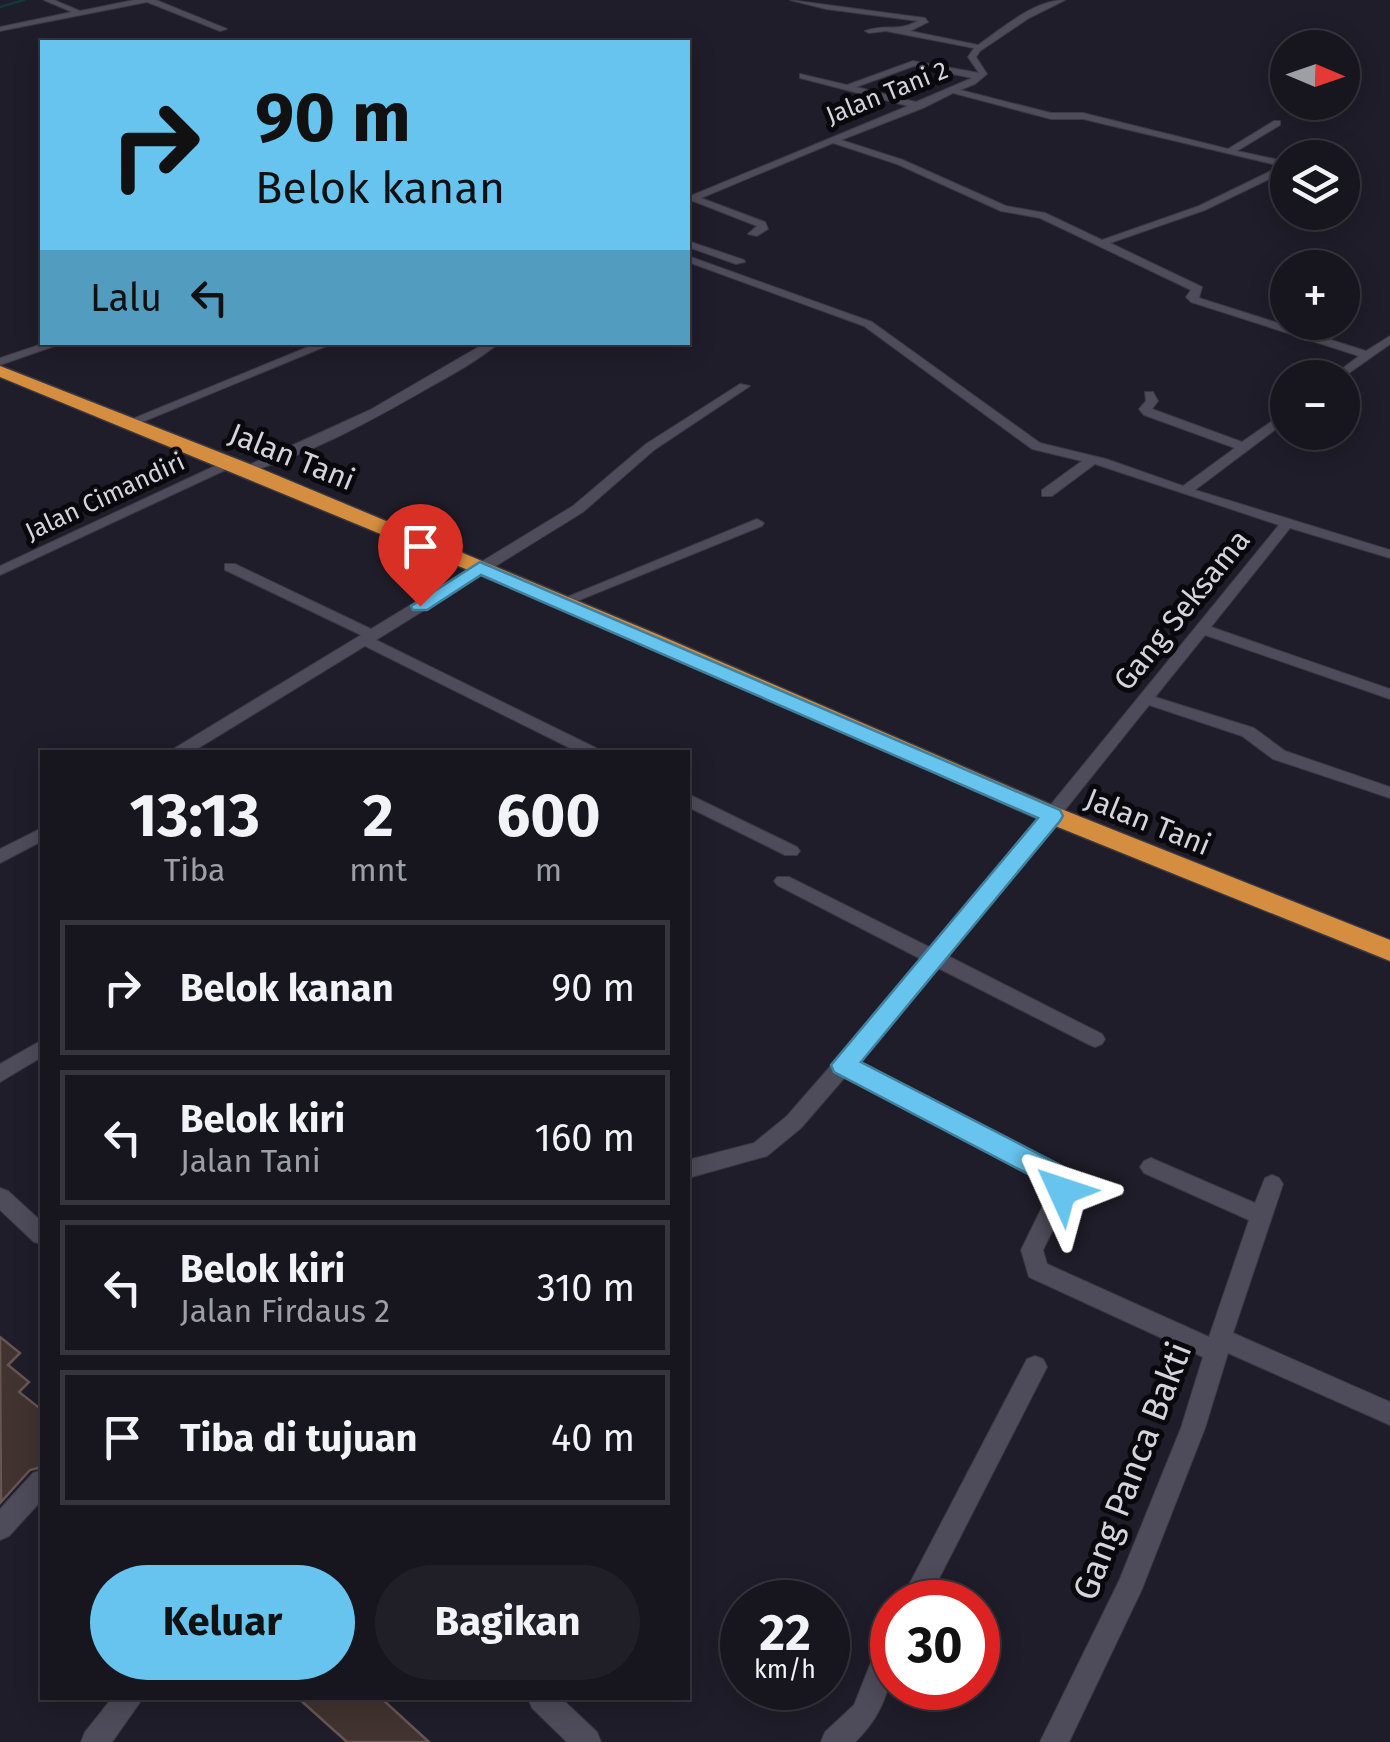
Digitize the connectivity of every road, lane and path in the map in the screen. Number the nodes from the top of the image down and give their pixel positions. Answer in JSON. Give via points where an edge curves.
{"nodes":[{"id":1,"x":48,"y":0,"type":"edge"},
{"id":2,"x":148,"y":0,"type":"edge"},
{"id":3,"x":794,"y":0,"type":"edge"},
{"id":4,"x":1061,"y":0,"type":"edge"},
{"id":5,"x":36,"y":10,"type":"dead end"},
{"id":6,"x":80,"y":13,"type":"junction"},
{"id":7,"x":5,"y":16,"type":"dead end"},
{"id":8,"x":56,"y":18,"type":"junction"},
{"id":9,"x":24,"y":24,"type":"junction"},
{"id":10,"x":0,"y":29,"type":"edge"},
{"id":11,"x":223,"y":29,"type":"dead end"},
{"id":12,"x":869,"y":30,"type":"dead end"},
{"id":13,"x":903,"y":32,"type":"junction"},
{"id":14,"x":979,"y":46,"type":"junction"},
{"id":15,"x":803,"y":76,"type":"dead end"},
{"id":16,"x":979,"y":77,"type":"junction"},
{"id":17,"x":848,"y":87,"type":"junction"},
{"id":18,"x":955,"y":91,"type":"junction"},
{"id":19,"x":921,"y":106,"type":"junction"},
{"id":20,"x":1278,"y":123,"type":"dead end"},
{"id":21,"x":834,"y":140,"type":"junction"},
{"id":22,"x":1229,"y":152,"type":"junction"},
{"id":23,"x":1270,"y":162,"type":"edge"},
{"id":24,"x":1270,"y":175,"type":"edge"},
{"id":25,"x":690,"y":199,"type":"edge"},
{"id":26,"x":754,"y":234,"type":"dead end"},
{"id":27,"x":1099,"y":244,"type":"junction"},
{"id":28,"x":690,"y":245,"type":"edge"},
{"id":29,"x":690,"y":260,"type":"edge"},
{"id":30,"x":740,"y":262,"type":"dead end"},
{"id":31,"x":1390,"y":340,"type":"edge"},
{"id":32,"x":51,"y":345,"type":"edge"},
{"id":33,"x":324,"y":345,"type":"edge"},
{"id":34,"x":491,"y":345,"type":"edge"},
{"id":35,"x":1367,"y":355,"type":"junction"},
{"id":36,"x":1360,"y":360,"type":"edge"},
{"id":37,"x":0,"y":362,"type":"edge"},
{"id":38,"x":0,"y":371,"type":"edge"},
{"id":39,"x":744,"y":386,"type":"dead end"},
{"id":40,"x":1150,"y":395,"type":"dead end"},
{"id":41,"x":126,"y":424,"type":"junction"},
{"id":42,"x":1270,"y":428,"type":"edge"},
{"id":43,"x":1244,"y":447,"type":"junction"},
{"id":44,"x":1092,"y":460,"type":"junction"},
{"id":45,"x":238,"y":466,"type":"junction"},
{"id":46,"x":1185,"y":491,"type":"junction"},
{"id":47,"x":1048,"y":493,"type":"dead end"},
{"id":48,"x":758,"y":523,"type":"dead end"},
{"id":49,"x":1288,"y":523,"type":"junction"},
{"id":50,"x":1390,"y":554,"type":"edge"},
{"id":51,"x":230,"y":567,"type":"dead end"},
{"id":52,"x":480,"y":568,"type":"junction"},
{"id":53,"x":0,"y":571,"type":"edge"},
{"id":54,"x":562,"y":602,"type":"junction"},
{"id":55,"x":1202,"y":629,"type":"junction"},
{"id":56,"x":370,"y":638,"type":"junction"},
{"id":57,"x":1390,"y":694,"type":"edge"},
{"id":58,"x":1146,"y":699,"type":"junction"},
{"id":59,"x":184,"y":750,"type":"edge"},
{"id":60,"x":586,"y":750,"type":"edge"},
{"id":61,"x":1390,"y":792,"type":"edge"},
{"id":62,"x":690,"y":801,"type":"edge"},
{"id":63,"x":1052,"y":816,"type":"junction"},
{"id":64,"x":40,"y":835,"type":"edge"},
{"id":65,"x":791,"y":851,"type":"dead end"},
{"id":66,"x":0,"y":857,"type":"edge"},
{"id":67,"x":783,"y":881,"type":"dead end"},
{"id":68,"x":1390,"y":952,"type":"edge"},
{"id":69,"x":934,"y":960,"type":"junction"},
{"id":70,"x":1095,"y":1039,"type":"dead end"},
{"id":71,"x":40,"y":1049,"type":"edge"},
{"id":72,"x":844,"y":1065,"type":"junction"},
{"id":73,"x":0,"y":1074,"type":"edge"},
{"id":74,"x":1151,"y":1167,"type":"dead end"},
{"id":75,"x":690,"y":1168,"type":"edge"},
{"id":76,"x":1272,"y":1184,"type":"dead end"},
{"id":77,"x":5,"y":1210,"type":"edge"},
{"id":78,"x":1261,"y":1215,"type":"junction"},
{"id":79,"x":40,"y":1234,"type":"edge"},
{"id":80,"x":1218,"y":1345,"type":"junction"},
{"id":81,"x":1035,"y":1367,"type":"dead end"},
{"id":82,"x":1390,"y":1414,"type":"edge"},
{"id":83,"x":40,"y":1484,"type":"edge"},
{"id":84,"x":0,"y":1527,"type":"edge"},
{"id":85,"x":924,"y":1580,"type":"edge"},
{"id":86,"x":870,"y":1698,"type":"edge"},
{"id":87,"x":127,"y":1700,"type":"edge"},
{"id":88,"x":544,"y":1700,"type":"edge"},
{"id":89,"x":585,"y":1741,"type":"edge"},
{"id":90,"x":94,"y":1742,"type":"edge"},
{"id":91,"x":834,"y":1742,"type":"edge"},
{"id":92,"x":1054,"y":1742,"type":"edge"}],
"edges":[{"from":1,"to":6,"type":"street"},
{"from":2,"to":6,"type":"street"},
{"from":2,"to":11,"type":"street"},
{"from":3,"to":13,"type":"street","via":[[924,20]]},
{"from":4,"to":14,"type":"street","name":"Jalan Tani 2"},
{"from":5,"to":8,"type":"street"},
{"from":6,"to":8,"type":"street"},
{"from":7,"to":9,"type":"street"},
{"from":8,"to":9,"type":"street"},
{"from":9,"to":10,"type":"street"},
{"from":12,"to":13,"type":"street"},
{"from":13,"to":14,"type":"street"},
{"from":14,"to":16,"type":"street","name":"Jalan Tani 2","via":[[972,52],[983,69]]},
{"from":15,"to":17,"type":"street"},
{"from":16,"to":17,"type":"street","via":[[913,63]]},
{"from":16,"to":18,"type":"street","name":"Jalan Tani 2"},
{"from":17,"to":19,"type":"street"},
{"from":18,"to":19,"type":"street","name":"Jalan Tani 2"},
{"from":18,"to":22,"type":"street"},
{"from":19,"to":21,"type":"street","name":"Jalan Tani 2"},
{"from":20,"to":22,"type":"street"},
{"from":21,"to":25,"type":"street","name":"Jalan Tani 2"},
{"from":21,"to":27,"type":"street","via":[[1006,209],[1042,215]]},
{"from":22,"to":23,"type":"street"},
{"from":24,"to":27,"type":"street","via":[[1202,208]]},
{"from":25,"to":26,"type":"street","via":[[762,224]]},
{"from":27,"to":35,"type":"street","via":[[1198,289],[1190,297],[1195,300]]},
{"from":28,"to":30,"type":"street"},
{"from":29,"to":44,"type":"street","via":[[857,318],[1027,441]]},
{"from":31,"to":35,"type":"street"},
{"from":32,"to":37,"type":"street"},
{"from":33,"to":41,"type":"street"},
{"from":34,"to":45,"type":"street","via":[[315,442]]},
{"from":35,"to":36,"type":"street"},
{"from":38,"to":41,"type":"highway","name":"Jalan Tani"},
{"from":39,"to":52,"type":"street","via":[[650,447],[578,509]]},
{"from":40,"to":43,"type":"street","via":[[1148,412]]},
{"from":41,"to":45,"type":"highway","name":"Jalan Tani"},
{"from":42,"to":43,"type":"street"},
{"from":43,"to":46,"type":"street"},
{"from":44,"to":46,"type":"street"},
{"from":44,"to":47,"type":"street"},
{"from":45,"to":52,"type":"highway","name":"Jalan Tani"},
{"from":45,"to":53,"type":"street","name":"Jalan Cimandiri"},
{"from":46,"to":49,"type":"street"},
{"from":48,"to":54,"type":"street"},
{"from":49,"to":50,"type":"street","name":"Gang Seksama"},
{"from":49,"to":55,"type":"street","name":"Gang Seksama"},
{"from":51,"to":56,"type":"street"},
{"from":52,"to":54,"type":"highway","name":"Jalan Tani"},
{"from":52,"to":56,"type":"street"},
{"from":54,"to":63,"type":"highway","name":"Jalan Tani"},
{"from":55,"to":57,"type":"street"},
{"from":55,"to":58,"type":"street","name":"Gang Seksama"},
{"from":56,"to":59,"type":"street"},
{"from":56,"to":60,"type":"street"},
{"from":58,"to":61,"type":"street","via":[[1248,732],[1278,754]]},
{"from":58,"to":63,"type":"street","name":"Gang Seksama"},
{"from":62,"to":65,"type":"street"},
{"from":63,"to":68,"type":"highway","name":"Jalan Tani"},
{"from":63,"to":69,"type":"street","name":"Gang Seksama"},
{"from":64,"to":66,"type":"street"},
{"from":67,"to":69,"type":"street"},
{"from":69,"to":70,"type":"street"},
{"from":69,"to":72,"type":"street","name":"Gang Seksama"},
{"from":71,"to":73,"type":"street"},
{"from":72,"to":75,"type":"street","name":"Gang Seksama","via":[[772,1144]]},
{"from":72,"to":80,"type":"street","via":[[1060,1179],[1062,1191],[1032,1250],[1038,1270]]},
{"from":74,"to":78,"type":"street"},
{"from":76,"to":78,"type":"street"},
{"from":77,"to":79,"type":"street"},
{"from":78,"to":80,"type":"street"},
{"from":80,"to":82,"type":"street","name":"Gang Panca Bakti"},
{"from":80,"to":92,"type":"street","name":"Gang Panca Bakti","via":[[1129,1589]]},
{"from":81,"to":85,"type":"street"},
{"from":83,"to":84,"type":"street"},
{"from":86,"to":91,"type":"street","via":[[864,1714]]},
{"from":87,"to":90,"type":"street"},
{"from":88,"to":89,"type":"street"}]}
